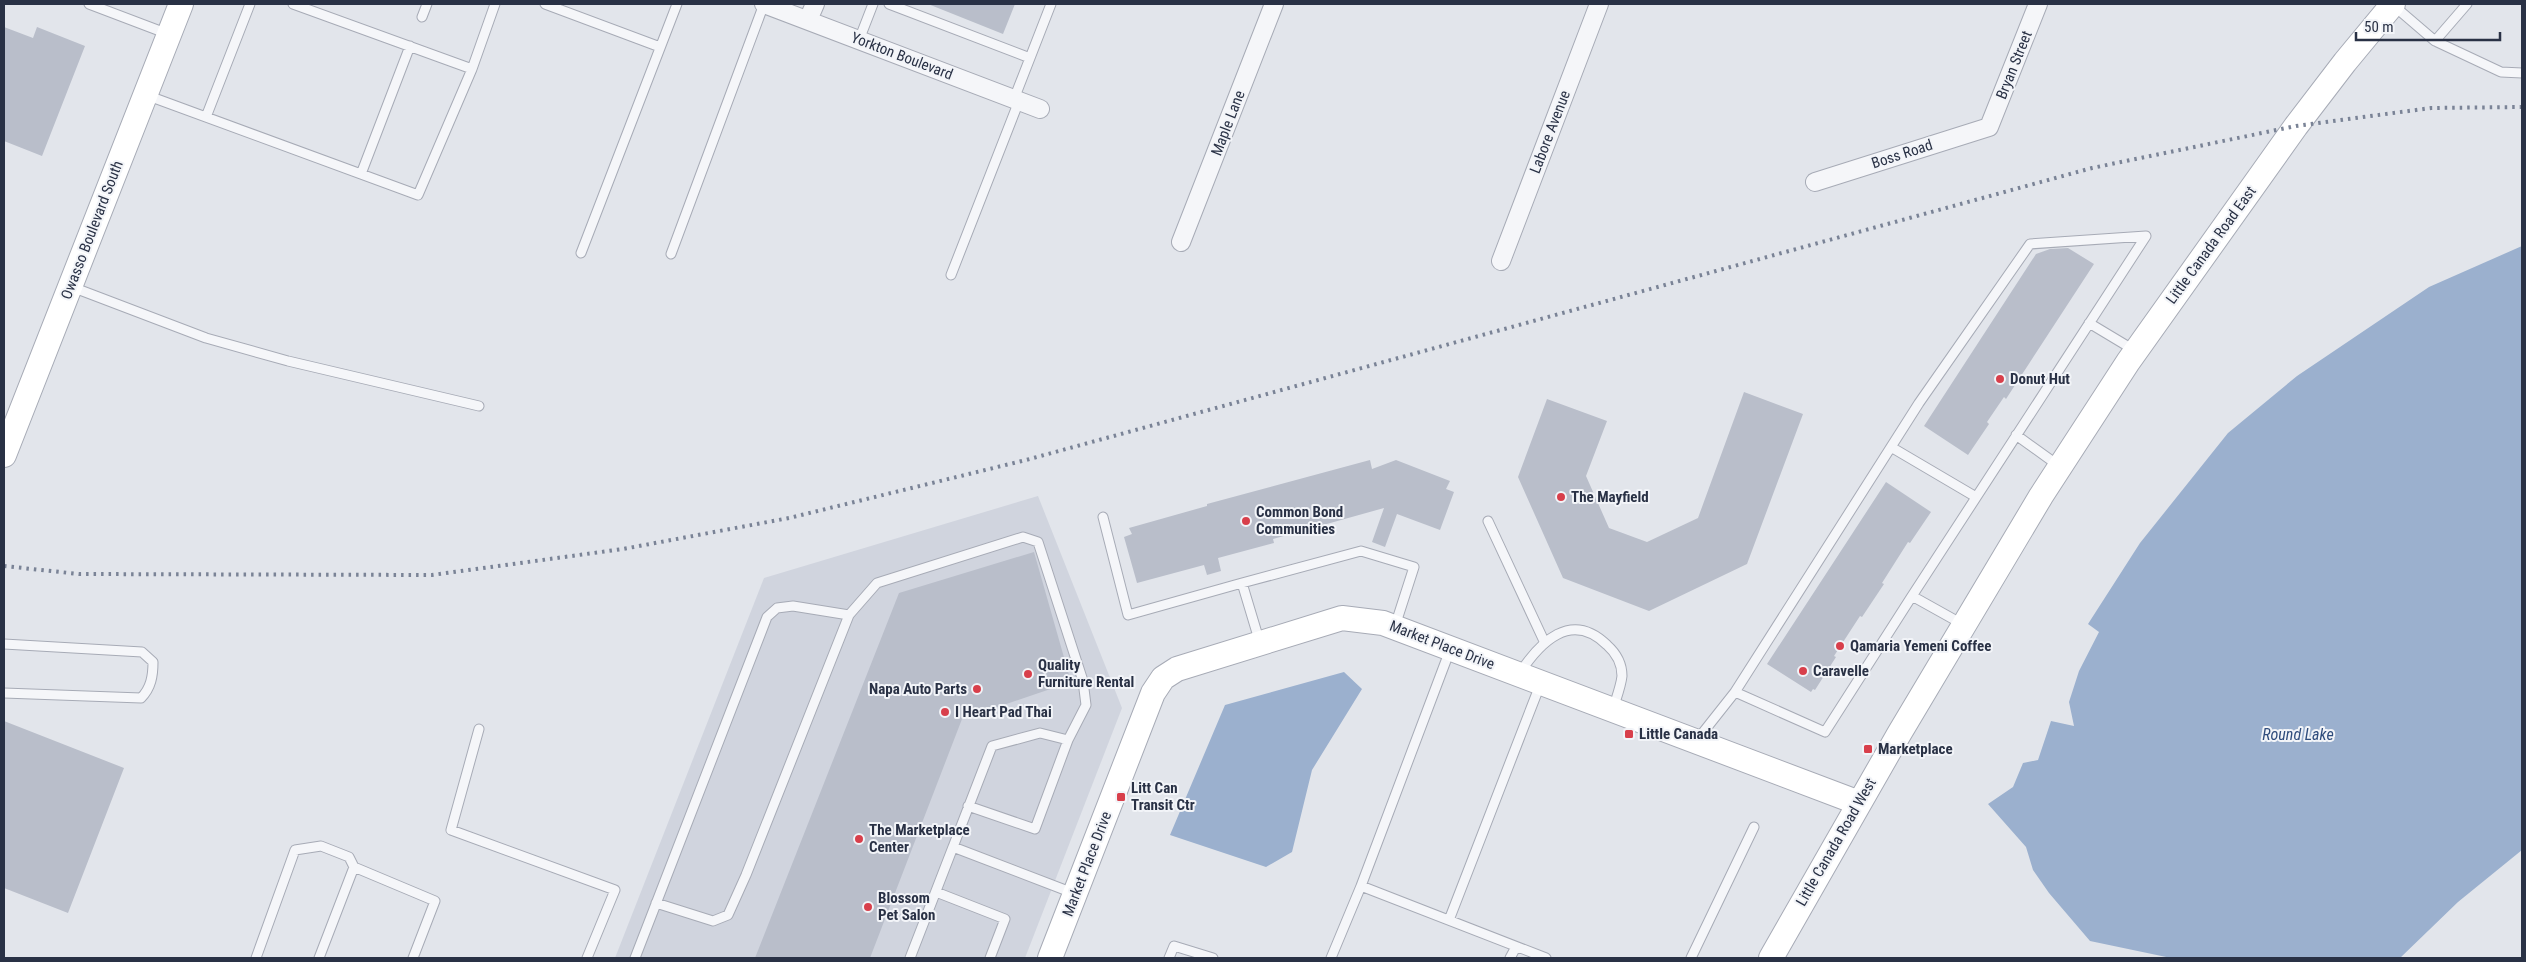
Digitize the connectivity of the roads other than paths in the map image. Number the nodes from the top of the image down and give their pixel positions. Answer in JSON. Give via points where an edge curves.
{"nodes":[{"id":1,"x":89,"y":4,"type":"edge"},
{"id":2,"x":181,"y":4,"type":"edge"},
{"id":3,"x":250,"y":4,"type":"edge"},
{"id":4,"x":294,"y":4,"type":"edge"},
{"id":5,"x":427,"y":4,"type":"edge"},
{"id":6,"x":496,"y":4,"type":"edge"},
{"id":7,"x":545,"y":4,"type":"edge"},
{"id":8,"x":677,"y":4,"type":"edge"},
{"id":9,"x":764,"y":4,"type":"edge"},
{"id":10,"x":815,"y":4,"type":"edge"},
{"id":11,"x":873,"y":4,"type":"edge"},
{"id":12,"x":889,"y":4,"type":"edge"},
{"id":13,"x":1051,"y":4,"type":"edge"},
{"id":14,"x":1274,"y":4,"type":"edge"},
{"id":15,"x":1598,"y":4,"type":"edge"},
{"id":16,"x":2038,"y":4,"type":"edge"},
{"id":17,"x":2393,"y":4,"type":"edge"},
{"id":18,"x":2467,"y":4,"type":"edge"},
{"id":19,"x":422,"y":17,"type":"dead end"},
{"id":20,"x":808,"y":20,"type":"junction"},
{"id":21,"x":169,"y":34,"type":"junction"},
{"id":22,"x":858,"y":40,"type":"junction"},
{"id":23,"x":2435,"y":41,"type":"junction"},
{"id":24,"x":410,"y":46,"type":"junction"},
{"id":25,"x":660,"y":47,"type":"junction"},
{"id":26,"x":1030,"y":58,"type":"junction"},
{"id":27,"x":472,"y":69,"type":"junction"},
{"id":28,"x":2522,"y":73,"type":"edge"},
{"id":29,"x":145,"y":94,"type":"junction"},
{"id":30,"x":1017,"y":100,"type":"junction"},
{"id":31,"x":1040,"y":109,"type":"dead end"},
{"id":32,"x":206,"y":117,"type":"junction"},
{"id":33,"x":1989,"y":127,"type":"joint"},
{"id":34,"x":361,"y":174,"type":"junction"},
{"id":35,"x":1815,"y":182,"type":"dead end"},
{"id":36,"x":1181,"y":242,"type":"dead end"},
{"id":37,"x":581,"y":253,"type":"dead end"},
{"id":38,"x":671,"y":254,"type":"dead end"},
{"id":39,"x":1500,"y":261,"type":"dead end"},
{"id":40,"x":951,"y":275,"type":"dead end"},
{"id":41,"x":70,"y":286,"type":"junction"},
{"id":42,"x":2089,"y":323,"type":"junction"},
{"id":43,"x":2135,"y":351,"type":"junction"},
{"id":44,"x":479,"y":406,"type":"dead end"},
{"id":45,"x":2016,"y":435,"type":"junction"},
{"id":46,"x":1891,"y":447,"type":"junction"},
{"id":47,"x":4,"y":455,"type":"edge"},
{"id":48,"x":2060,"y":466,"type":"junction"},
{"id":49,"x":2041,"y":496,"type":"joint"},
{"id":50,"x":1976,"y":498,"type":"junction"},
{"id":51,"x":1102,"y":517,"type":"dead end"},
{"id":52,"x":1488,"y":521,"type":"dead end"},
{"id":53,"x":1242,"y":583,"type":"junction"},
{"id":54,"x":1912,"y":596,"type":"junction"},
{"id":55,"x":849,"y":615,"type":"junction"},
{"id":56,"x":1964,"y":625,"type":"junction"},
{"id":57,"x":1394,"y":627,"type":"junction"},
{"id":58,"x":1544,"y":641,"type":"junction"},
{"id":59,"x":1260,"y":643,"type":"junction"},
{"id":60,"x":4,"y":644,"type":"edge"},
{"id":61,"x":1450,"y":648,"type":"junction"},
{"id":62,"x":1518,"y":674,"type":"junction"},
{"id":63,"x":1541,"y":683,"type":"junction"},
{"id":64,"x":1735,"y":692,"type":"junction"},
{"id":65,"x":4,"y":693,"type":"edge"},
{"id":66,"x":1612,"y":710,"type":"junction"},
{"id":67,"x":478,"y":728,"type":"dead end"},
{"id":68,"x":1068,"y":740,"type":"junction"},
{"id":69,"x":1696,"y":741,"type":"junction"},
{"id":70,"x":1859,"y":803,"type":"junction"},
{"id":71,"x":968,"y":806,"type":"junction"},
{"id":72,"x":1754,"y":827,"type":"dead end"},
{"id":73,"x":953,"y":847,"type":"junction"},
{"id":74,"x":354,"y":867,"type":"junction"},
{"id":75,"x":1361,"y":886,"type":"junction"},
{"id":76,"x":936,"y":892,"type":"junction"},
{"id":77,"x":1075,"y":894,"type":"junction"},
{"id":78,"x":656,"y":903,"type":"junction"},
{"id":79,"x":1449,"y":920,"type":"junction"},
{"id":80,"x":1516,"y":947,"type":"junction"},
{"id":81,"x":256,"y":958,"type":"edge"},
{"id":82,"x":319,"y":958,"type":"edge"},
{"id":83,"x":414,"y":958,"type":"edge"},
{"id":84,"x":587,"y":958,"type":"edge"},
{"id":85,"x":634,"y":958,"type":"edge"},
{"id":86,"x":910,"y":958,"type":"edge"},
{"id":87,"x":990,"y":958,"type":"edge"},
{"id":88,"x":1050,"y":958,"type":"edge"},
{"id":89,"x":1169,"y":958,"type":"edge"},
{"id":90,"x":1213,"y":958,"type":"edge"},
{"id":91,"x":1331,"y":958,"type":"edge"},
{"id":92,"x":1510,"y":958,"type":"edge"},
{"id":93,"x":1546,"y":958,"type":"edge"},
{"id":94,"x":1691,"y":958,"type":"edge"},
{"id":95,"x":1771,"y":958,"type":"edge"}],
"edges":[{"from":1,"to":21,"type":"lane"},
{"from":2,"to":21,"type":"street","name":"Owasso Boulevard South"},
{"from":3,"to":32,"type":"lane"},
{"from":4,"to":24,"type":"lane"},
{"from":5,"to":19,"type":"lane"},
{"from":6,"to":27,"type":"lane"},
{"from":7,"to":25,"type":"lane"},
{"from":8,"to":25,"type":"lane"},
{"from":9,"to":20,"type":"street","name":"Yorkton Boulevard"},
{"from":9,"to":38,"type":"lane"},
{"from":10,"to":20,"type":"street"},
{"from":11,"to":22,"type":"lane"},
{"from":12,"to":26,"type":"lane"},
{"from":13,"to":26,"type":"lane"},
{"from":14,"to":36,"type":"street","name":"Maple Lane"},
{"from":15,"to":39,"type":"street","name":"Labore Avenue"},
{"from":16,"to":33,"type":"street","name":"Bryan Street"},
{"from":17,"to":23,"type":"lane"},
{"from":17,"to":43,"type":"street","name":"Little Canada Road East","via":[[2344,62]]},
{"from":18,"to":23,"type":"lane"},
{"from":20,"to":22,"type":"street","name":"Yorkton Boulevard"},
{"from":21,"to":29,"type":"street","name":"Owasso Boulevard South"},
{"from":22,"to":30,"type":"street","name":"Yorkton Boulevard"},
{"from":23,"to":28,"type":"lane","via":[[2500,72]]},
{"from":24,"to":27,"type":"lane"},
{"from":24,"to":34,"type":"lane"},
{"from":25,"to":37,"type":"lane"},
{"from":26,"to":30,"type":"lane"},
{"from":27,"to":34,"type":"lane","via":[[418,195]]},
{"from":29,"to":32,"type":"lane"},
{"from":29,"to":41,"type":"street","name":"Owasso Boulevard South"},
{"from":30,"to":31,"type":"street","name":"Yorkton Boulevard"},
{"from":30,"to":40,"type":"lane"},
{"from":32,"to":34,"type":"lane"},
{"from":33,"to":35,"type":"street","name":"Boss Road"},
{"from":41,"to":44,"type":"lane","via":[[206,338],[288,362]]},
{"from":41,"to":47,"type":"street","name":"Owasso Boulevard South"},
{"from":42,"to":43,"type":"lane"},
{"from":42,"to":45,"type":"lane"},
{"from":42,"to":46,"type":"lane","via":[[2146,236],[2030,244]]},
{"from":43,"to":48,"type":"street","name":"Little Canada Road East"},
{"from":45,"to":48,"type":"lane"},
{"from":45,"to":50,"type":"lane"},
{"from":46,"to":50,"type":"lane"},
{"from":46,"to":64,"type":"lane"},
{"from":48,"to":49,"type":"street","name":"Little Canada Road East"},
{"from":49,"to":56,"type":"street","name":"Little Canada Road West"},
{"from":50,"to":54,"type":"lane"},
{"from":51,"to":53,"type":"lane","via":[[1128,615]]},
{"from":52,"to":58,"type":"lane"},
{"from":53,"to":57,"type":"lane","via":[[1361,551],[1414,567]]},
{"from":53,"to":59,"type":"lane"},
{"from":54,"to":56,"type":"lane"},
{"from":54,"to":64,"type":"lane","via":[[1825,732]]},
{"from":55,"to":68,"type":"lane","via":[[877,583],[1024,537],[1038,542],[1083,681],[1086,705]]},
{"from":55,"to":78,"type":"lane","via":[[792,606],[777,608],[767,617]]},
{"from":55,"to":78,"type":"lane","via":[[728,915],[713,921]]},
{"from":56,"to":70,"type":"street","name":"Little Canada Road West"},
{"from":57,"to":59,"type":"street","name":"Market Place Drive","via":[[1342,618]]},
{"from":57,"to":61,"type":"street","name":"Market Place Drive"},
{"from":58,"to":62,"type":"lane"},
{"from":58,"to":66,"type":"lane","via":[[1561,632],[1587,631],[1611,649],[1619,660],[1622,676]]},
{"from":59,"to":77,"type":"street","name":"Market Place Drive","via":[[1177,668],[1157,686]]},
{"from":60,"to":65,"type":"lane","via":[[142,652],[153,662],[153,671],[148,692],[141,698]]},
{"from":61,"to":62,"type":"street","name":"Market Place Drive"},
{"from":61,"to":75,"type":"lane"},
{"from":62,"to":63,"type":"street","name":"Market Place Drive"},
{"from":63,"to":66,"type":"street","name":"Market Place Drive"},
{"from":63,"to":79,"type":"lane"},
{"from":64,"to":69,"type":"lane"},
{"from":66,"to":69,"type":"street","name":"Market Place Drive"},
{"from":67,"to":84,"type":"lane","via":[[451,830],[615,890]]},
{"from":68,"to":71,"type":"lane","via":[[1040,733],[992,746]]},
{"from":68,"to":71,"type":"lane","via":[[1035,829]]},
{"from":69,"to":70,"type":"street","name":"Market Place Drive"},
{"from":70,"to":95,"type":"street","name":"Little Canada Road West"},
{"from":71,"to":73,"type":"lane"},
{"from":72,"to":94,"type":"lane"},
{"from":73,"to":76,"type":"lane"},
{"from":73,"to":77,"type":"lane"},
{"from":74,"to":81,"type":"lane","via":[[350,857],[321,846],[295,850]]},
{"from":74,"to":82,"type":"lane"},
{"from":74,"to":83,"type":"lane","via":[[435,901]]},
{"from":75,"to":79,"type":"lane"},
{"from":75,"to":91,"type":"lane"},
{"from":76,"to":86,"type":"lane"},
{"from":76,"to":87,"type":"lane","via":[[1005,919]]},
{"from":77,"to":88,"type":"street","name":"Market Place Drive"},
{"from":78,"to":85,"type":"lane"},
{"from":79,"to":80,"type":"lane"},
{"from":80,"to":92,"type":"lane"},
{"from":80,"to":93,"type":"lane"},
{"from":89,"to":90,"type":"lane","via":[[1174,946]]}]}
